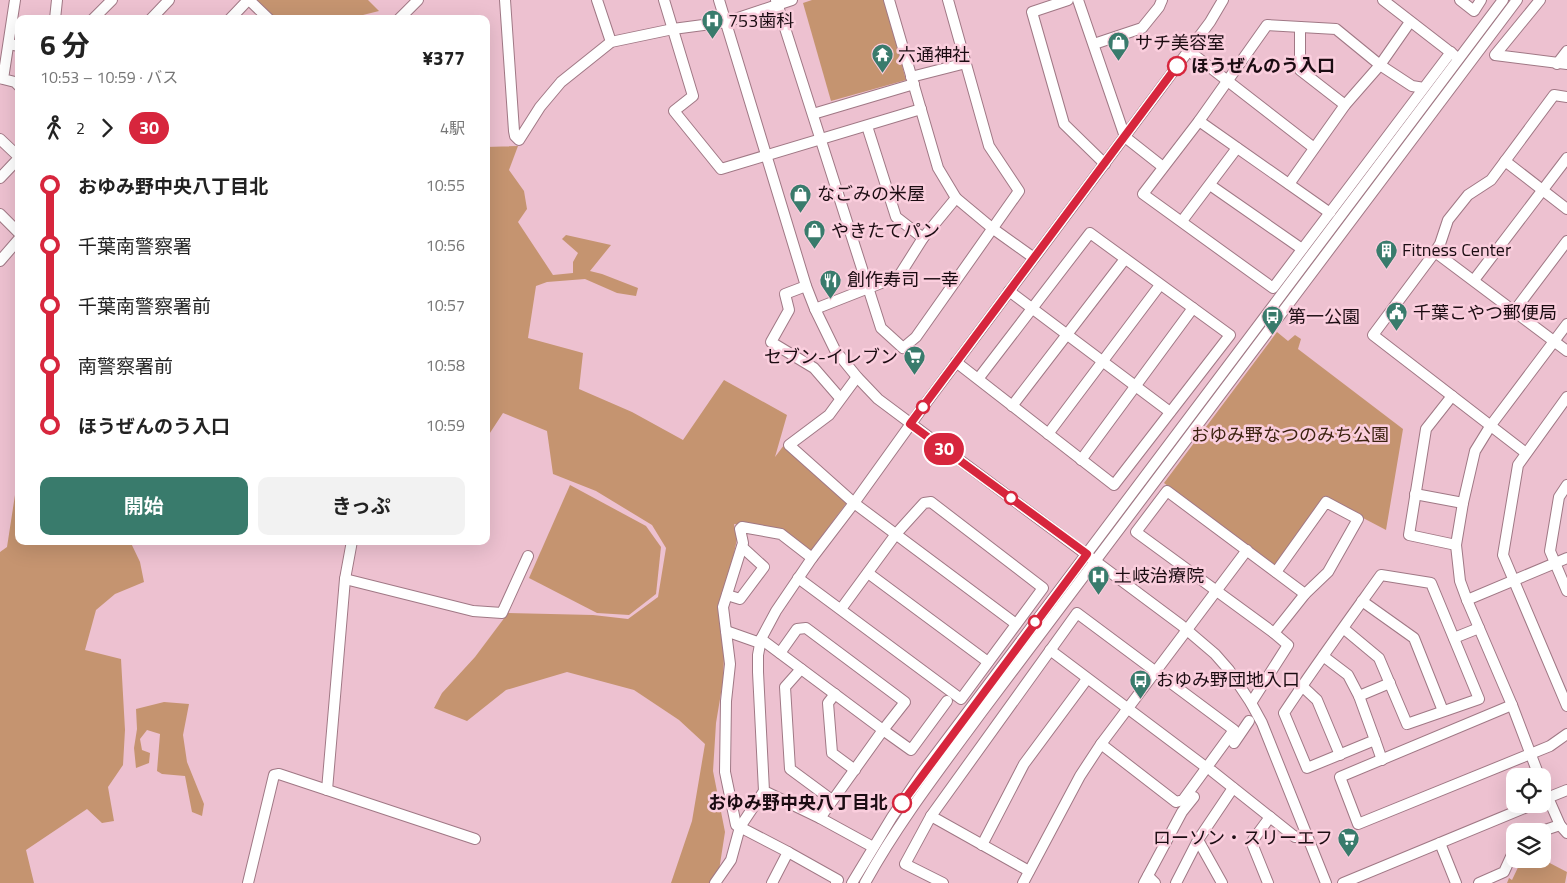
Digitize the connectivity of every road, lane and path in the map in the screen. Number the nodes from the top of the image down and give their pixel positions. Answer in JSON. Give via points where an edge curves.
{"nodes":[{"id":1,"x":14,"y":0,"type":"edge"},
{"id":2,"x":57,"y":0,"type":"edge"},
{"id":3,"x":112,"y":0,"type":"edge"},
{"id":4,"x":170,"y":0,"type":"edge"},
{"id":5,"x":249,"y":0,"type":"edge"},
{"id":6,"x":418,"y":0,"type":"edge"},
{"id":7,"x":505,"y":0,"type":"edge"},
{"id":8,"x":598,"y":0,"type":"edge"},
{"id":9,"x":664,"y":0,"type":"edge"},
{"id":10,"x":719,"y":0,"type":"edge"},
{"id":11,"x":792,"y":0,"type":"edge"},
{"id":12,"x":889,"y":0,"type":"edge"},
{"id":13,"x":948,"y":0,"type":"edge"},
{"id":14,"x":1068,"y":0,"type":"edge"},
{"id":15,"x":1078,"y":0,"type":"edge"},
{"id":16,"x":1162,"y":0,"type":"edge"},
{"id":17,"x":1223,"y":0,"type":"edge"},
{"id":18,"x":1382,"y":0,"type":"edge"},
{"id":19,"x":1460,"y":0,"type":"edge"},
{"id":20,"x":1481,"y":0,"type":"edge"},
{"id":21,"x":1503,"y":0,"type":"edge"},
{"id":22,"x":1517,"y":0,"type":"edge"},
{"id":23,"x":1540,"y":0,"type":"edge"},
{"id":24,"x":777,"y":2,"type":"edge"},
{"id":25,"x":55,"y":15,"type":"edge"},
{"id":26,"x":97,"y":15,"type":"edge"},
{"id":27,"x":155,"y":15,"type":"edge"},
{"id":28,"x":234,"y":15,"type":"edge"},
{"id":29,"x":265,"y":15,"type":"edge"},
{"id":30,"x":404,"y":15,"type":"edge"},
{"id":31,"x":726,"y":22,"type":"junction"},
{"id":32,"x":1410,"y":22,"type":"junction"},
{"id":33,"x":1300,"y":27,"type":"junction"},
{"id":34,"x":672,"y":29,"type":"junction"},
{"id":35,"x":611,"y":42,"type":"junction"},
{"id":36,"x":1094,"y":44,"type":"junction"},
{"id":37,"x":14,"y":45,"type":"edge"},
{"id":38,"x":1189,"y":51,"type":"junction"},
{"id":39,"x":1567,"y":51,"type":"edge"},
{"id":40,"x":1455,"y":56,"type":"junction"},
{"id":41,"x":966,"y":63,"type":"junction"},
{"id":42,"x":1380,"y":64,"type":"junction"},
{"id":43,"x":1562,"y":64,"type":"edge"},
{"id":44,"x":2,"y":78,"type":"edge"},
{"id":45,"x":1227,"y":80,"type":"junction"},
{"id":46,"x":913,"y":81,"type":"junction"},
{"id":47,"x":15,"y":82,"type":"edge"},
{"id":48,"x":1424,"y":88,"type":"junction"},
{"id":49,"x":1567,"y":97,"type":"edge"},
{"id":50,"x":1345,"y":106,"type":"junction"},
{"id":51,"x":921,"y":109,"type":"junction"},
{"id":52,"x":813,"y":114,"type":"junction"},
{"id":53,"x":1199,"y":121,"type":"junction"},
{"id":54,"x":867,"y":126,"type":"junction"},
{"id":55,"x":1125,"y":137,"type":"junction"},
{"id":56,"x":0,"y":139,"type":"edge"},
{"id":57,"x":821,"y":140,"type":"junction"},
{"id":58,"x":1236,"y":148,"type":"junction"},
{"id":59,"x":1314,"y":148,"type":"junction"},
{"id":60,"x":15,"y":154,"type":"edge"},
{"id":61,"x":766,"y":155,"type":"junction"},
{"id":62,"x":1567,"y":158,"type":"edge"},
{"id":63,"x":1505,"y":161,"type":"junction"},
{"id":64,"x":15,"y":162,"type":"edge"},
{"id":65,"x":1105,"y":164,"type":"junction"},
{"id":66,"x":1163,"y":167,"type":"junction"},
{"id":67,"x":0,"y":178,"type":"edge"},
{"id":68,"x":1289,"y":184,"type":"junction"},
{"id":69,"x":1210,"y":185,"type":"junction"},
{"id":70,"x":1543,"y":190,"type":"junction"},
{"id":71,"x":956,"y":198,"type":"junction"},
{"id":72,"x":1567,"y":209,"type":"edge"},
{"id":73,"x":1330,"y":213,"type":"junction"},
{"id":74,"x":0,"y":214,"type":"edge"},
{"id":75,"x":1182,"y":221,"type":"junction"},
{"id":76,"x":992,"y":228,"type":"junction"},
{"id":77,"x":15,"y":229,"type":"edge"},
{"id":78,"x":923,"y":238,"type":"junction"},
{"id":79,"x":1567,"y":241,"type":"edge"},
{"id":80,"x":15,"y":244,"type":"edge"},
{"id":81,"x":1302,"y":249,"type":"junction"},
{"id":82,"x":1435,"y":252,"type":"junction"},
{"id":83,"x":1034,"y":258,"type":"junction"},
{"id":84,"x":1125,"y":259,"type":"junction"},
{"id":85,"x":0,"y":261,"type":"edge"},
{"id":86,"x":1474,"y":280,"type":"junction"},
{"id":87,"x":1160,"y":284,"type":"junction"},
{"id":88,"x":806,"y":286,"type":"junction"},
{"id":89,"x":869,"y":288,"type":"junction"},
{"id":90,"x":1009,"y":290,"type":"junction"},
{"id":91,"x":1032,"y":308,"type":"junction"},
{"id":92,"x":1193,"y":308,"type":"junction"},
{"id":93,"x":815,"y":309,"type":"junction"},
{"id":94,"x":1515,"y":310,"type":"junction"},
{"id":95,"x":1567,"y":324,"type":"edge"},
{"id":96,"x":1067,"y":334,"type":"junction"},
{"id":97,"x":1554,"y":341,"type":"junction"},
{"id":98,"x":1567,"y":350,"type":"edge"},
{"id":99,"x":1103,"y":361,"type":"junction"},
{"id":100,"x":956,"y":362,"type":"junction"},
{"id":101,"x":857,"y":378,"type":"junction"},
{"id":102,"x":978,"y":379,"type":"junction"},
{"id":103,"x":1136,"y":386,"type":"junction"},
{"id":104,"x":1452,"y":396,"type":"junction"},
{"id":105,"x":1567,"y":397,"type":"edge"},
{"id":106,"x":840,"y":398,"type":"junction"},
{"id":107,"x":1012,"y":406,"type":"junction"},
{"id":108,"x":1563,"y":410,"type":"edge"},
{"id":109,"x":1170,"y":412,"type":"junction"},
{"id":110,"x":910,"y":424,"type":"junction"},
{"id":111,"x":1491,"y":425,"type":"junction"},
{"id":112,"x":1048,"y":434,"type":"junction"},
{"id":113,"x":1526,"y":453,"type":"junction"},
{"id":114,"x":1081,"y":460,"type":"junction"},
{"id":115,"x":1567,"y":485,"type":"edge"},
{"id":116,"x":1416,"y":494,"type":"junction"},
{"id":117,"x":1463,"y":502,"type":"junction"},
{"id":118,"x":854,"y":503,"type":"junction"},
{"id":119,"x":896,"y":534,"type":"junction"},
{"id":120,"x":351,"y":545,"type":"edge"},
{"id":121,"x":1456,"y":545,"type":"junction"},
{"id":122,"x":742,"y":547,"type":"junction"},
{"id":123,"x":1247,"y":550,"type":"junction"},
{"id":124,"x":1087,"y":554,"type":"junction"},
{"id":125,"x":528,"y":556,"type":"dead end"},
{"id":126,"x":812,"y":558,"type":"junction"},
{"id":127,"x":1567,"y":558,"type":"edge"},
{"id":128,"x":1096,"y":560,"type":"junction"},
{"id":129,"x":1555,"y":563,"type":"junction"},
{"id":130,"x":868,"y":572,"type":"junction"},
{"id":131,"x":1276,"y":572,"type":"junction"},
{"id":132,"x":798,"y":578,"type":"junction"},
{"id":133,"x":345,"y":579,"type":"junction"},
{"id":134,"x":1513,"y":579,"type":"junction"},
{"id":135,"x":1217,"y":591,"type":"junction"},
{"id":136,"x":1567,"y":591,"type":"edge"},
{"id":137,"x":1305,"y":594,"type":"junction"},
{"id":138,"x":727,"y":595,"type":"junction"},
{"id":139,"x":1467,"y":600,"type":"junction"},
{"id":140,"x":1362,"y":601,"type":"junction"},
{"id":141,"x":841,"y":609,"type":"junction"},
{"id":142,"x":1016,"y":624,"type":"junction"},
{"id":143,"x":1343,"y":628,"type":"junction"},
{"id":144,"x":1479,"y":628,"type":"junction"},
{"id":145,"x":1188,"y":630,"type":"junction"},
{"id":146,"x":726,"y":631,"type":"junction"},
{"id":147,"x":1274,"y":633,"type":"junction"},
{"id":148,"x":1454,"y":638,"type":"junction"},
{"id":149,"x":761,"y":641,"type":"junction"},
{"id":150,"x":1050,"y":650,"type":"junction"},
{"id":151,"x":780,"y":653,"type":"junction"},
{"id":152,"x":1323,"y":656,"type":"junction"},
{"id":153,"x":988,"y":662,"type":"junction"},
{"id":154,"x":802,"y":669,"type":"junction"},
{"id":155,"x":1155,"y":672,"type":"junction"},
{"id":156,"x":1087,"y":679,"type":"junction"},
{"id":157,"x":1390,"y":684,"type":"junction"},
{"id":158,"x":1302,"y":686,"type":"junction"},
{"id":159,"x":835,"y":694,"type":"junction"},
{"id":160,"x":1359,"y":696,"type":"junction"},
{"id":161,"x":947,"y":701,"type":"dead end"},
{"id":162,"x":1251,"y":703,"type":"junction"},
{"id":163,"x":1512,"y":705,"type":"junction"},
{"id":164,"x":1567,"y":706,"type":"edge"},
{"id":165,"x":1127,"y":708,"type":"junction"},
{"id":166,"x":1443,"y":711,"type":"junction"},
{"id":167,"x":1249,"y":721,"type":"dead end"},
{"id":168,"x":883,"y":730,"type":"junction"},
{"id":169,"x":1567,"y":734,"type":"edge"},
{"id":170,"x":1374,"y":740,"type":"junction"},
{"id":171,"x":1101,"y":744,"type":"junction"},
{"id":172,"x":1340,"y":755,"type":"junction"},
{"id":173,"x":1530,"y":755,"type":"junction"},
{"id":174,"x":1382,"y":760,"type":"junction"},
{"id":175,"x":1536,"y":768,"type":"edge"},
{"id":176,"x":1210,"y":769,"type":"junction"},
{"id":177,"x":855,"y":770,"type":"junction"},
{"id":178,"x":1234,"y":788,"type":"junction"},
{"id":179,"x":327,"y":790,"type":"junction"},
{"id":180,"x":1567,"y":790,"type":"edge"},
{"id":181,"x":764,"y":791,"type":"junction"},
{"id":182,"x":1551,"y":797,"type":"edge"},
{"id":183,"x":832,"y":800,"type":"junction"},
{"id":184,"x":1551,"y":808,"type":"edge"},
{"id":185,"x":1512,"y":813,"type":"edge"},
{"id":186,"x":931,"y":816,"type":"junction"},
{"id":187,"x":1270,"y":817,"type":"junction"},
{"id":188,"x":820,"y":818,"type":"junction"},
{"id":189,"x":740,"y":827,"type":"junction"},
{"id":190,"x":1564,"y":829,"type":"edge"},
{"id":191,"x":1551,"y":830,"type":"edge"},
{"id":192,"x":1307,"y":836,"type":"junction"},
{"id":193,"x":475,"y":839,"type":"dead end"},
{"id":194,"x":1198,"y":840,"type":"junction"},
{"id":195,"x":1440,"y":843,"type":"junction"},
{"id":196,"x":982,"y":845,"type":"junction"},
{"id":197,"x":873,"y":846,"type":"junction"},
{"id":198,"x":788,"y":852,"type":"junction"},
{"id":199,"x":1506,"y":868,"type":"edge"},
{"id":200,"x":1029,"y":871,"type":"junction"},
{"id":201,"x":1149,"y":881,"type":"edge"},
{"id":202,"x":248,"y":883,"type":"edge"},
{"id":203,"x":715,"y":883,"type":"edge"},
{"id":204,"x":772,"y":883,"type":"edge"},
{"id":205,"x":836,"y":883,"type":"edge"},
{"id":206,"x":852,"y":883,"type":"edge"},
{"id":207,"x":865,"y":883,"type":"edge"},
{"id":208,"x":943,"y":883,"type":"edge"},
{"id":209,"x":1023,"y":883,"type":"edge"},
{"id":210,"x":1176,"y":883,"type":"edge"},
{"id":211,"x":1222,"y":883,"type":"edge"},
{"id":212,"x":1268,"y":883,"type":"edge"},
{"id":213,"x":1326,"y":883,"type":"edge"},
{"id":214,"x":1344,"y":883,"type":"edge"},
{"id":215,"x":1456,"y":883,"type":"edge"},
{"id":216,"x":1479,"y":883,"type":"edge"}],
"edges":[{"from":1,"to":37,"type":"street"},
{"from":2,"to":25,"type":"street"},
{"from":3,"to":26,"type":"street"},
{"from":4,"to":27,"type":"street"},
{"from":5,"to":28,"type":"street"},
{"from":5,"to":29,"type":"street"},
{"from":6,"to":30,"type":"street"},
{"from":7,"to":35,"type":"street","via":[[514,131],[519,140],[561,82]]},
{"from":8,"to":35,"type":"street"},
{"from":9,"to":34,"type":"street"},
{"from":10,"to":31,"type":"street"},
{"from":11,"to":24,"type":"street"},
{"from":12,"to":46,"type":"street"},
{"from":13,"to":41,"type":"street"},
{"from":14,"to":65,"type":"street","via":[[1032,12],[1064,124]]},
{"from":15,"to":36,"type":"street"},
{"from":16,"to":36,"type":"street","via":[[1142,28]]},
{"from":17,"to":38,"type":"street"},
{"from":18,"to":32,"type":"street"},
{"from":19,"to":20,"type":"street","via":[[1474,10]]},
{"from":21,"to":40,"type":"street"},
{"from":22,"to":128,"type":"street"},
{"from":23,"to":43,"type":"street","via":[[1495,55]]},
{"from":24,"to":31,"type":"street"},
{"from":24,"to":52,"type":"street"},
{"from":31,"to":34,"type":"street"},
{"from":31,"to":61,"type":"street"},
{"from":32,"to":40,"type":"street"},
{"from":32,"to":42,"type":"street"},
{"from":33,"to":42,"type":"street","via":[[1336,29]]},
{"from":33,"to":45,"type":"street","via":[[1267,25]]},
{"from":33,"to":50,"type":"street","via":[[1300,70]]},
{"from":34,"to":35,"type":"street"},
{"from":34,"to":61,"type":"street","via":[[693,96],[674,111],[721,169]]},
{"from":36,"to":55,"type":"street"},
{"from":37,"to":44,"type":"street"},
{"from":38,"to":45,"type":"street"},
{"from":38,"to":55,"type":"street"},
{"from":39,"to":43,"type":"street"},
{"from":40,"to":48,"type":"street"},
{"from":40,"to":124,"type":"street"},
{"from":41,"to":46,"type":"street"},
{"from":41,"to":76,"type":"street","via":[[990,146],[1020,190]]},
{"from":42,"to":48,"type":"street","via":[[1412,86]]},
{"from":42,"to":50,"type":"street"},
{"from":44,"to":47,"type":"street"},
{"from":45,"to":53,"type":"street"},
{"from":45,"to":59,"type":"street"},
{"from":46,"to":51,"type":"street"},
{"from":46,"to":52,"type":"street"},
{"from":48,"to":73,"type":"street"},
{"from":49,"to":63,"type":"street","via":[[1554,95]]},
{"from":50,"to":59,"type":"street"},
{"from":51,"to":54,"type":"street"},
{"from":51,"to":71,"type":"street","via":[[938,168]]},
{"from":52,"to":57,"type":"street"},
{"from":53,"to":58,"type":"street"},
{"from":53,"to":66,"type":"street"},
{"from":54,"to":57,"type":"street"},
{"from":54,"to":78,"type":"street","via":[[896,218]]},
{"from":55,"to":65,"type":"street"},
{"from":55,"to":66,"type":"street"},
{"from":56,"to":60,"type":"street"},
{"from":57,"to":61,"type":"street"},
{"from":57,"to":89,"type":"street"},
{"from":58,"to":68,"type":"street"},
{"from":58,"to":69,"type":"street"},
{"from":59,"to":68,"type":"street"},
{"from":61,"to":88,"type":"street"},
{"from":62,"to":70,"type":"street"},
{"from":63,"to":70,"type":"street"},
{"from":63,"to":82,"type":"street","via":[[1491,180],[1468,195],[1448,220]]},
{"from":64,"to":67,"type":"street"},
{"from":65,"to":83,"type":"street"},
{"from":66,"to":75,"type":"street","via":[[1143,194]]},
{"from":68,"to":73,"type":"street"},
{"from":69,"to":75,"type":"street"},
{"from":69,"to":81,"type":"street"},
{"from":70,"to":72,"type":"street"},
{"from":70,"to":86,"type":"street"},
{"from":71,"to":76,"type":"street"},
{"from":71,"to":78,"type":"street"},
{"from":73,"to":81,"type":"street"},
{"from":74,"to":77,"type":"street"},
{"from":75,"to":81,"type":"street","via":[[1273,288]]},
{"from":76,"to":83,"type":"street"},
{"from":76,"to":89,"type":"street","via":[[916,337],[903,348],[881,328]]},
{"from":78,"to":89,"type":"street","via":[[898,276]]},
{"from":79,"to":94,"type":"street"},
{"from":80,"to":85,"type":"street"},
{"from":82,"to":86,"type":"street"},
{"from":82,"to":104,"type":"street","via":[[1373,335]]},
{"from":83,"to":90,"type":"street"},
{"from":84,"to":87,"type":"street"},
{"from":84,"to":91,"type":"street","via":[[1090,233]]},
{"from":84,"to":96,"type":"street"},
{"from":86,"to":94,"type":"street"},
{"from":87,"to":92,"type":"street"},
{"from":87,"to":99,"type":"street"},
{"from":88,"to":93,"type":"street"},
{"from":88,"to":106,"type":"street","via":[[785,294],[789,310],[771,342],[814,368]]},
{"from":89,"to":93,"type":"street"},
{"from":90,"to":91,"type":"street"},
{"from":90,"to":100,"type":"street"},
{"from":91,"to":96,"type":"street"},
{"from":91,"to":102,"type":"street"},
{"from":92,"to":103,"type":"street"},
{"from":92,"to":109,"type":"street","via":[[1230,335]]},
{"from":93,"to":101,"type":"street","via":[[835,350]]},
{"from":94,"to":97,"type":"street"},
{"from":95,"to":97,"type":"street"},
{"from":96,"to":99,"type":"street"},
{"from":96,"to":107,"type":"street"},
{"from":97,"to":98,"type":"street"},
{"from":97,"to":111,"type":"street"},
{"from":99,"to":103,"type":"street"},
{"from":99,"to":112,"type":"street"},
{"from":100,"to":102,"type":"street"},
{"from":100,"to":110,"type":"street"},
{"from":101,"to":106,"type":"street"},
{"from":101,"to":110,"type":"street"},
{"from":102,"to":107,"type":"street"},
{"from":103,"to":109,"type":"street"},
{"from":103,"to":114,"type":"street"},
{"from":104,"to":111,"type":"street"},
{"from":104,"to":116,"type":"street","via":[[1426,430]]},
{"from":105,"to":108,"type":"street"},
{"from":106,"to":118,"type":"street","via":[[829,415],[788,445]]},
{"from":107,"to":112,"type":"street"},
{"from":108,"to":113,"type":"street"},
{"from":109,"to":114,"type":"street","via":[[1114,485]]},
{"from":110,"to":118,"type":"street"},
{"from":110,"to":124,"type":"street"},
{"from":111,"to":113,"type":"street"},
{"from":111,"to":117,"type":"street","via":[[1475,452]]},
{"from":112,"to":114,"type":"street"},
{"from":113,"to":134,"type":"street","via":[[1518,465],[1503,556]]},
{"from":115,"to":129,"type":"street","via":[[1559,497],[1550,550]]},
{"from":116,"to":117,"type":"street"},
{"from":116,"to":121,"type":"street","via":[[1409,535]]},
{"from":117,"to":121,"type":"street"},
{"from":118,"to":119,"type":"street"},
{"from":118,"to":126,"type":"street"},
{"from":119,"to":130,"type":"street"},
{"from":119,"to":142,"type":"street"},
{"from":119,"to":142,"type":"street","via":[[924,503],[931,502],[1043,588]]},
{"from":120,"to":133,"type":"street"},
{"from":121,"to":139,"type":"street","via":[[1460,581]]},
{"from":122,"to":126,"type":"street","via":[[742,527],[781,534]]},
{"from":122,"to":138,"type":"street"},
{"from":122,"to":138,"type":"street","via":[[764,567],[740,599]]},
{"from":123,"to":131,"type":"street"},
{"from":123,"to":135,"type":"street"},
{"from":123,"to":135,"type":"street","via":[[1168,491],[1136,532]]},
{"from":124,"to":128,"type":"street"},
{"from":124,"to":197,"type":"street","via":[[921,774]]},
{"from":125,"to":133,"type":"street","via":[[502,613],[473,610]]},
{"from":126,"to":132,"type":"street"},
{"from":127,"to":129,"type":"street"},
{"from":128,"to":145,"type":"street"},
{"from":128,"to":207,"type":"street","via":[[926,788]]},
{"from":129,"to":134,"type":"street"},
{"from":129,"to":136,"type":"street"},
{"from":130,"to":141,"type":"street"},
{"from":130,"to":153,"type":"street"},
{"from":131,"to":137,"type":"street"},
{"from":131,"to":137,"type":"street","via":[[1326,502],[1358,519],[1328,572]]},
{"from":132,"to":141,"type":"street"},
{"from":132,"to":149,"type":"street"},
{"from":133,"to":179,"type":"street"},
{"from":134,"to":139,"type":"street"},
{"from":134,"to":164,"type":"street"},
{"from":135,"to":145,"type":"street"},
{"from":135,"to":147,"type":"street"},
{"from":137,"to":147,"type":"street"},
{"from":138,"to":146,"type":"street","via":[[723,606]]},
{"from":139,"to":144,"type":"street"},
{"from":140,"to":143,"type":"street"},
{"from":140,"to":148,"type":"street","via":[[1381,575],[1431,583]]},
{"from":140,"to":166,"type":"street","via":[[1414,638]]},
{"from":141,"to":153,"type":"street","via":[[961,699]]},
{"from":142,"to":153,"type":"street"},
{"from":143,"to":152,"type":"street"},
{"from":143,"to":157,"type":"street","via":[[1379,658]]},
{"from":144,"to":148,"type":"street"},
{"from":144,"to":163,"type":"street"},
{"from":145,"to":155,"type":"street"},
{"from":145,"to":162,"type":"street","via":[[1229,670]]},
{"from":146,"to":149,"type":"street"},
{"from":146,"to":189,"type":"street","via":[[730,664],[725,772],[736,825]]},
{"from":147,"to":162,"type":"street","via":[[1288,646]]},
{"from":148,"to":166,"type":"street","via":[[1479,699]]},
{"from":149,"to":151,"type":"street"},
{"from":149,"to":181,"type":"street","via":[[758,672]]},
{"from":150,"to":155,"type":"street","via":[[1077,613]]},
{"from":150,"to":156,"type":"street"},
{"from":150,"to":186,"type":"street"},
{"from":151,"to":154,"type":"street"},
{"from":151,"to":168,"type":"street","via":[[797,629],[806,628],[905,702]]},
{"from":152,"to":158,"type":"street"},
{"from":152,"to":160,"type":"street","via":[[1348,675]]},
{"from":154,"to":159,"type":"street"},
{"from":154,"to":183,"type":"street","via":[[785,687],[790,769]]},
{"from":155,"to":165,"type":"street"},
{"from":155,"to":176,"type":"street","via":[[1234,730]]},
{"from":156,"to":165,"type":"street"},
{"from":156,"to":196,"type":"street","via":[[1024,764]]},
{"from":157,"to":160,"type":"street"},
{"from":157,"to":166,"type":"street","via":[[1407,724]]},
{"from":158,"to":172,"type":"street","via":[[1317,700]]},
{"from":158,"to":172,"type":"street","via":[[1284,713],[1307,768]]},
{"from":159,"to":168,"type":"street"},
{"from":159,"to":177,"type":"street","via":[[828,703],[832,753]]},
{"from":160,"to":170,"type":"street"},
{"from":161,"to":168,"type":"street","via":[[911,750]]},
{"from":162,"to":192,"type":"street"},
{"from":163,"to":173,"type":"street"},
{"from":163,"to":174,"type":"street"},
{"from":165,"to":171,"type":"street"},
{"from":165,"to":176,"type":"street"},
{"from":167,"to":176,"type":"street"},
{"from":168,"to":177,"type":"street"},
{"from":169,"to":173,"type":"street"},
{"from":170,"to":172,"type":"street"},
{"from":170,"to":174,"type":"street"},
{"from":171,"to":176,"type":"street","via":[[1176,802],[1184,800]]},
{"from":171,"to":200,"type":"street"},
{"from":173,"to":174,"type":"street","via":[[1358,824],[1340,777]]},
{"from":173,"to":175,"type":"street"},
{"from":176,"to":178,"type":"street"},
{"from":176,"to":201,"type":"street","via":[[1182,812]]},
{"from":177,"to":183,"type":"street"},
{"from":178,"to":187,"type":"street"},
{"from":178,"to":194,"type":"street"},
{"from":179,"to":193,"type":"street"},
{"from":179,"to":202,"type":"street","via":[[279,774],[274,776]]},
{"from":180,"to":182,"type":"street"},
{"from":181,"to":188,"type":"street"},
{"from":181,"to":189,"type":"street"},
{"from":183,"to":188,"type":"street"},
{"from":184,"to":190,"type":"street"},
{"from":185,"to":195,"type":"street"},
{"from":186,"to":196,"type":"street"},
{"from":186,"to":208,"type":"street","via":[[905,864]]},
{"from":187,"to":192,"type":"street","via":[[1295,837]]},
{"from":187,"to":212,"type":"street","via":[[1253,840]]},
{"from":188,"to":197,"type":"street"},
{"from":189,"to":198,"type":"street"},
{"from":189,"to":203,"type":"street","via":[[731,860]]},
{"from":190,"to":191,"type":"street"},
{"from":192,"to":213,"type":"street"},
{"from":194,"to":210,"type":"street"},
{"from":194,"to":211,"type":"street"},
{"from":195,"to":214,"type":"street"},
{"from":195,"to":215,"type":"street"},
{"from":196,"to":200,"type":"street"},
{"from":197,"to":206,"type":"street"},
{"from":198,"to":204,"type":"street"},
{"from":198,"to":205,"type":"street","via":[[838,880]]},
{"from":199,"to":216,"type":"street","via":[[1504,872]]},
{"from":200,"to":209,"type":"street"}]}
